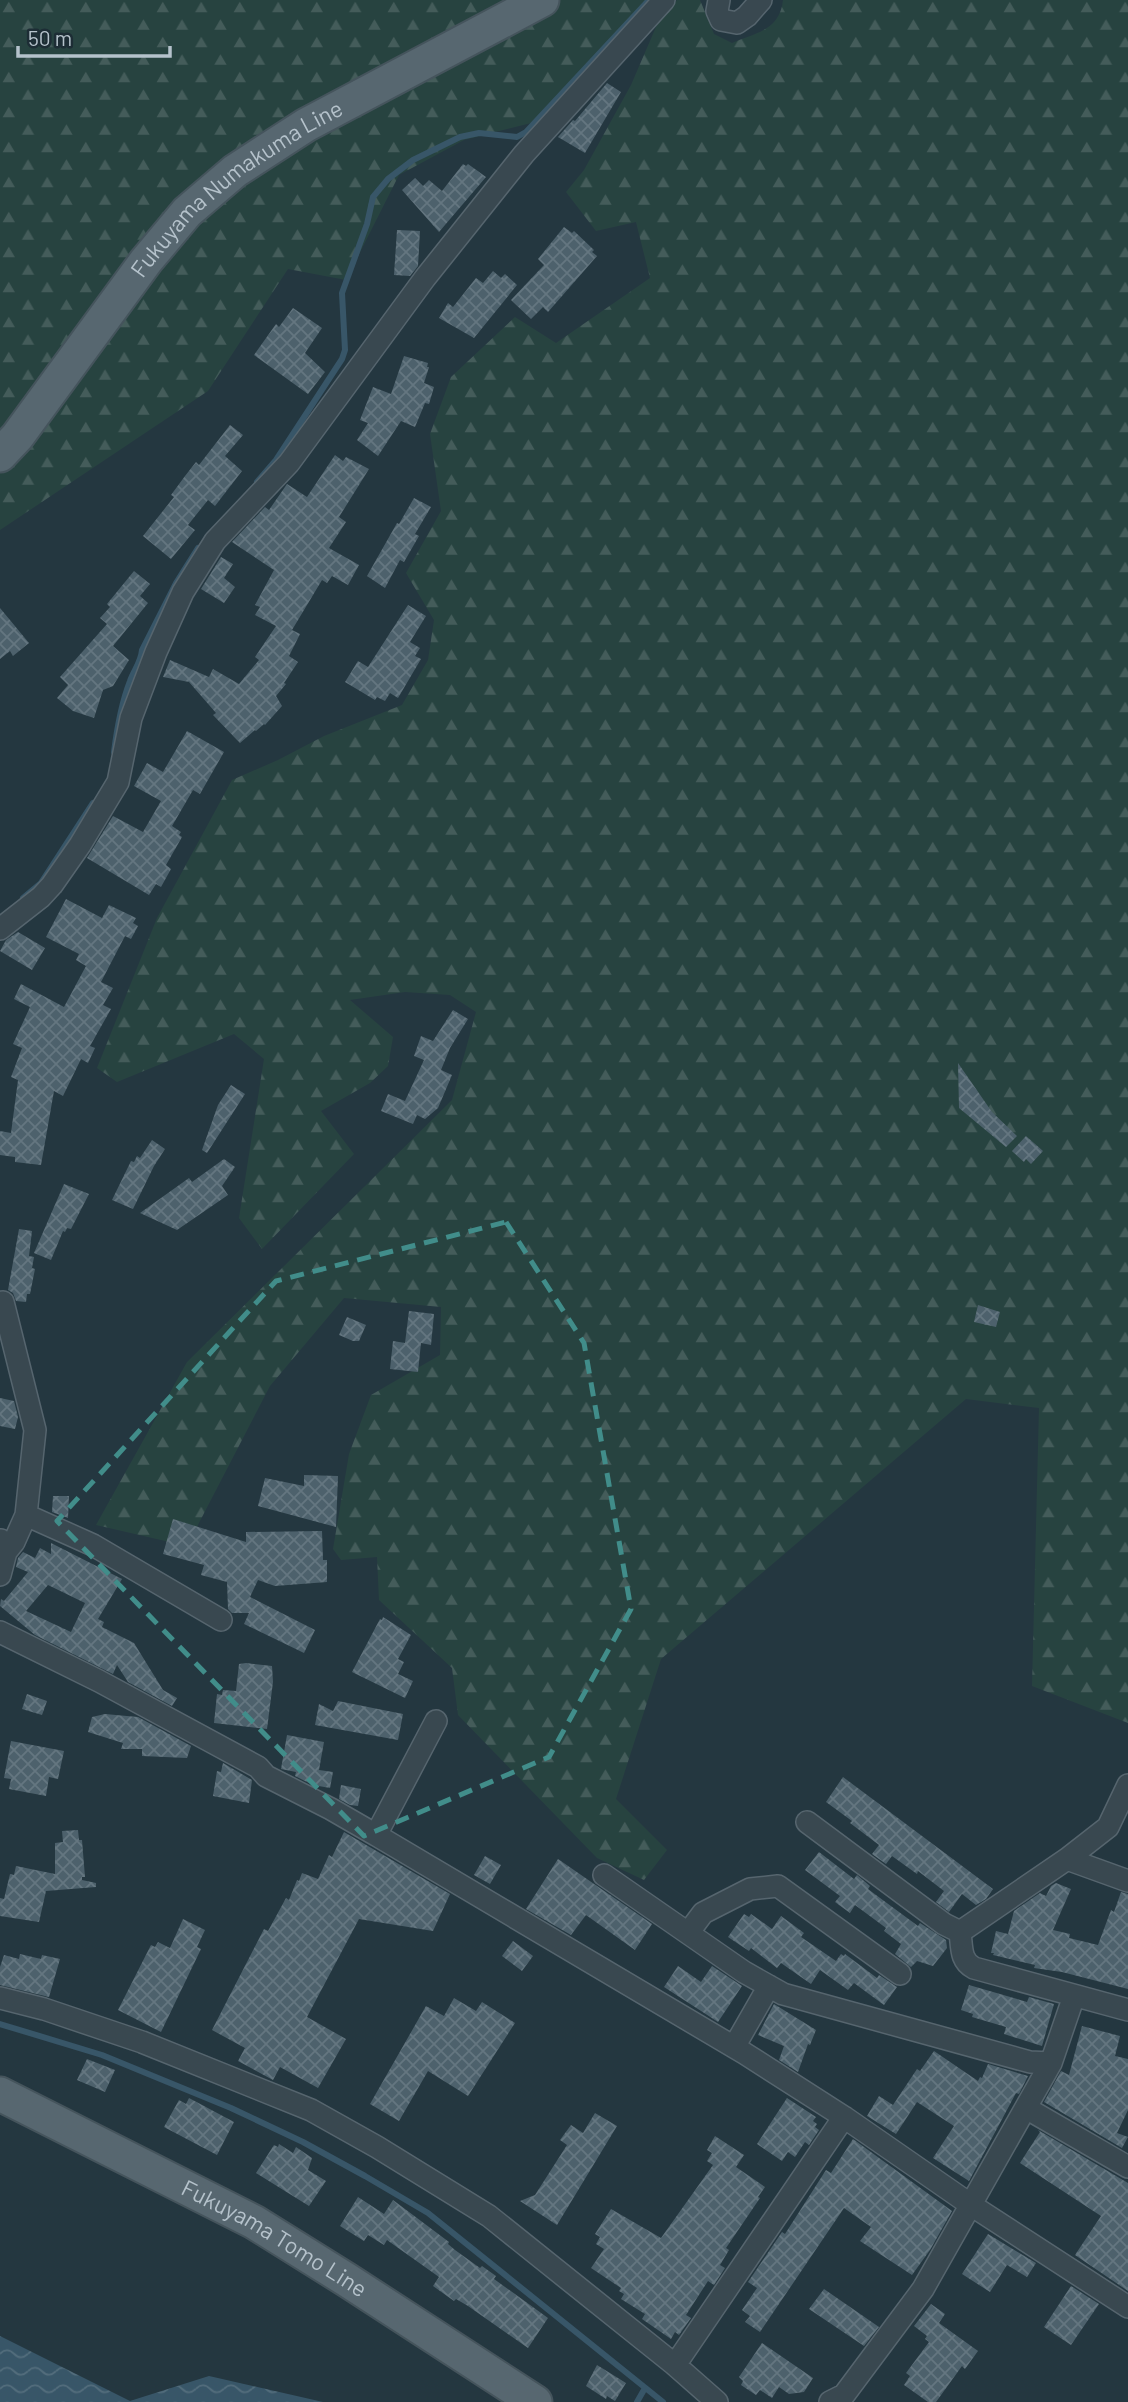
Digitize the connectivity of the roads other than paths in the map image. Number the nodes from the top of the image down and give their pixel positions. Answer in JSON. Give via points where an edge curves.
{"nodes":[{"id":1,"x":542,"y":0,"type":"edge"},
{"id":2,"x":664,"y":0,"type":"edge"},
{"id":3,"x":719,"y":0,"type":"edge"},
{"id":4,"x":761,"y":0,"type":"edge"},
{"id":5,"x":0,"y":455,"type":"edge"},
{"id":6,"x":0,"y":929,"type":"edge"},
{"id":7,"x":4,"y":1302,"type":"dead end"},
{"id":8,"x":26,"y":1515,"type":"junction"},
{"id":9,"x":3,"y":1545,"type":"edge"},
{"id":10,"x":0,"y":1575,"type":"edge"},
{"id":11,"x":221,"y":1620,"type":"dead end"},
{"id":12,"x":0,"y":1632,"type":"edge"},
{"id":13,"x":436,"y":1721,"type":"dead end"},
{"id":14,"x":1128,"y":1785,"type":"edge"},
{"id":15,"x":807,"y":1822,"type":"dead end"},
{"id":16,"x":376,"y":1835,"type":"junction"},
{"id":17,"x":1067,"y":1859,"type":"junction"},
{"id":18,"x":604,"y":1875,"type":"dead end"},
{"id":19,"x":1128,"y":1881,"type":"edge"},
{"id":20,"x":960,"y":1932,"type":"junction"},
{"id":21,"x":688,"y":1933,"type":"junction"},
{"id":22,"x":900,"y":1974,"type":"dead end"},
{"id":23,"x":769,"y":1986,"type":"junction"},
{"id":24,"x":1074,"y":1996,"type":"junction"},
{"id":25,"x":0,"y":1998,"type":"edge"},
{"id":26,"x":1128,"y":2010,"type":"edge"},
{"id":27,"x":734,"y":2047,"type":"junction"},
{"id":28,"x":1051,"y":2063,"type":"junction"},
{"id":29,"x":0,"y":2094,"type":"edge"},
{"id":30,"x":1026,"y":2108,"type":"junction"},
{"id":31,"x":844,"y":2118,"type":"junction"},
{"id":32,"x":1128,"y":2167,"type":"edge"},
{"id":33,"x":971,"y":2205,"type":"junction"},
{"id":34,"x":1128,"y":2307,"type":"edge"},
{"id":35,"x":675,"y":2365,"type":"junction"},
{"id":36,"x":535,"y":2402,"type":"edge"},
{"id":37,"x":717,"y":2402,"type":"edge"},
{"id":38,"x":830,"y":2402,"type":"edge"}],
"edges":[{"from":1,"to":5,"type":"main road","name":"Fukuyama Numakuma Line","via":[[306,125],[235,171],[187,212],[154,251]]},
{"from":2,"to":6,"type":"street","via":[[508,172],[289,463],[215,541],[183,592],[156,652],[131,718],[118,782],[52,884]]},
{"from":3,"to":4,"type":"street","via":[[721,20],[737,23]]},
{"from":7,"to":8,"type":"street","via":[[35,1430]]},
{"from":8,"to":9,"type":"street","via":[[14,1542]]},
{"from":8,"to":11,"type":"street","via":[[93,1545]]},
{"from":9,"to":10,"type":"street"},
{"from":12,"to":16,"type":"street","via":[[209,1740]]},
{"from":13,"to":16,"type":"street"},
{"from":14,"to":17,"type":"street","via":[[1108,1827]]},
{"from":15,"to":20,"type":"street"},
{"from":16,"to":27,"type":"street"},
{"from":17,"to":19,"type":"street"},
{"from":17,"to":20,"type":"street"},
{"from":18,"to":21,"type":"street"},
{"from":20,"to":24,"type":"street","via":[[966,1964]]},
{"from":21,"to":22,"type":"street","via":[[703,1913],[750,1889],[778,1886]]},
{"from":21,"to":23,"type":"street"},
{"from":23,"to":27,"type":"street"},
{"from":23,"to":28,"type":"street","via":[[783,1994],[1030,2062]]},
{"from":24,"to":26,"type":"street"},
{"from":24,"to":28,"type":"street"},
{"from":25,"to":35,"type":"street","via":[[142,2042],[311,2110],[489,2216]]},
{"from":27,"to":31,"type":"street"},
{"from":28,"to":30,"type":"street"},
{"from":29,"to":36,"type":"main road","name":"Fukuyama Tomo Line","via":[[254,2222]]},
{"from":30,"to":32,"type":"street"},
{"from":30,"to":33,"type":"street"},
{"from":31,"to":33,"type":"street"},
{"from":31,"to":35,"type":"street"},
{"from":33,"to":34,"type":"street"},
{"from":33,"to":38,"type":"street","via":[[923,2289],[844,2395]]},
{"from":35,"to":37,"type":"street"}]}
